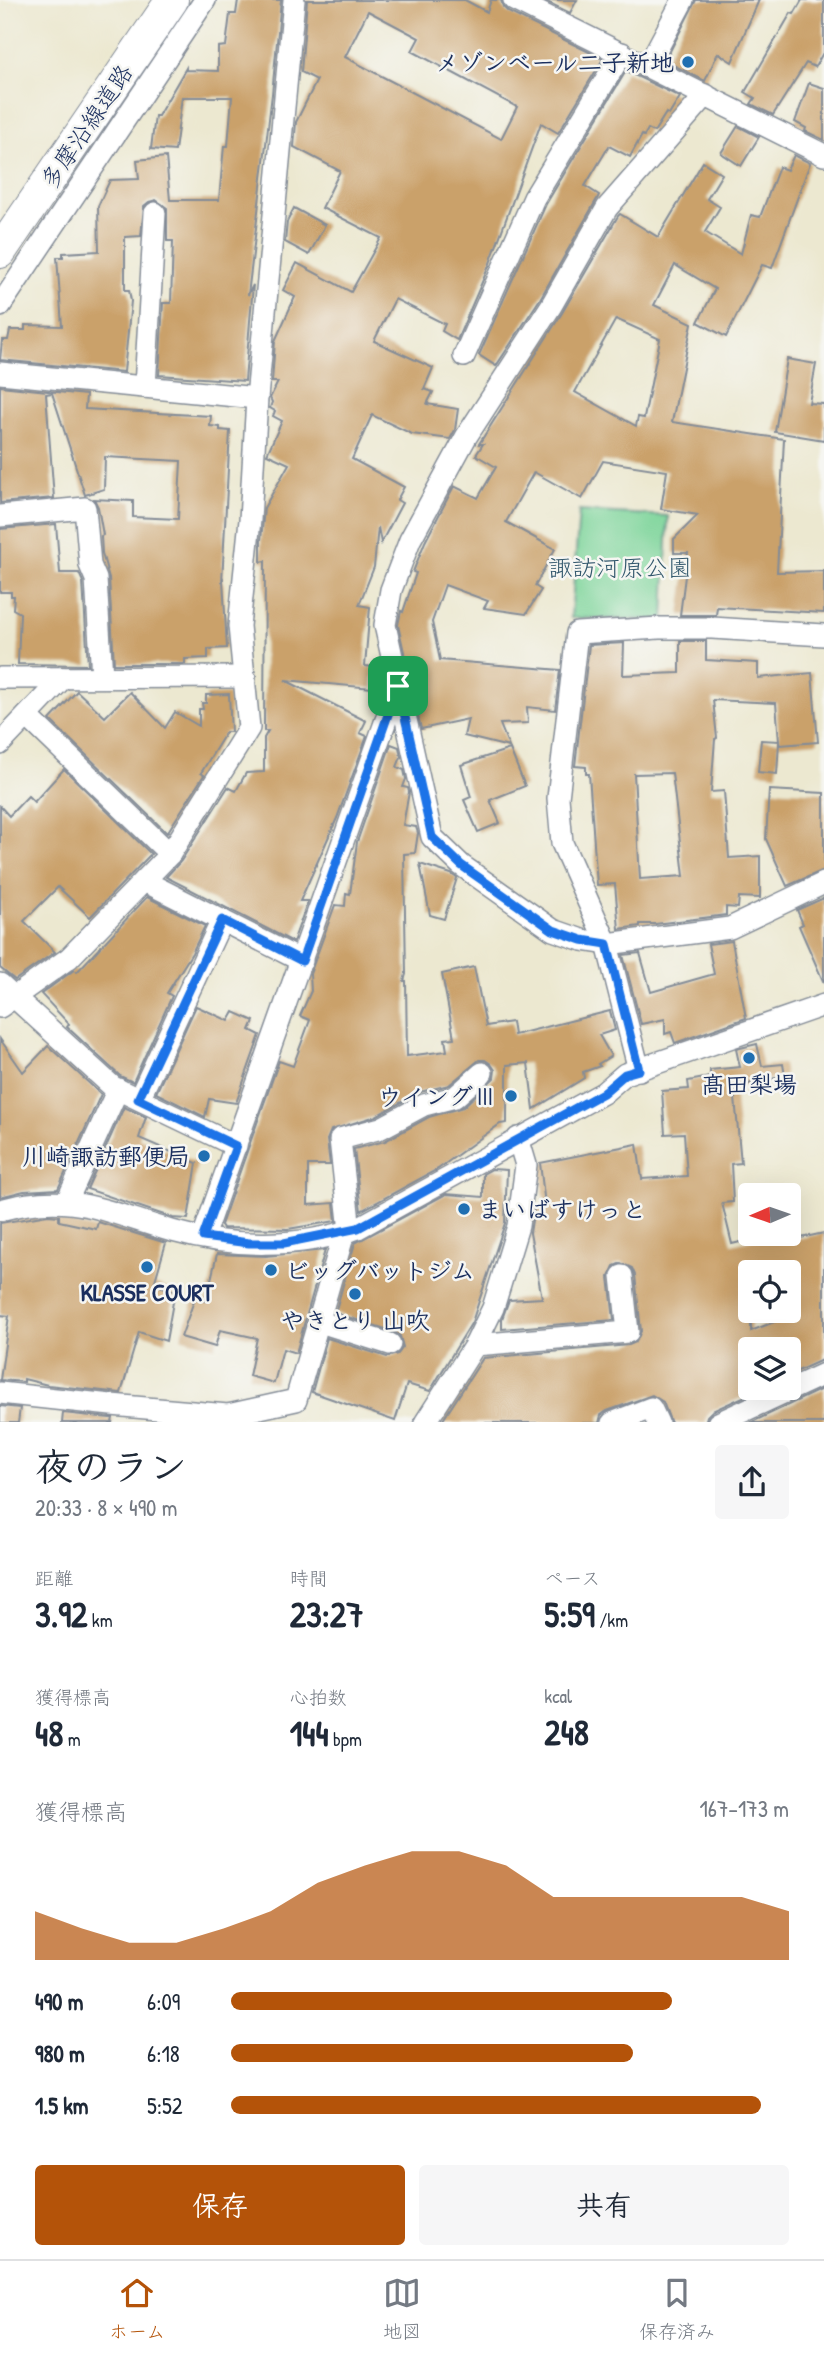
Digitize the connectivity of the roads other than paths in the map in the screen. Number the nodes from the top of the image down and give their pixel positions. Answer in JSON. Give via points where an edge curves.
{"nodes":[{"id":1,"x":172,"y":0,"type":"edge"},
{"id":2,"x":205,"y":0,"type":"edge"},
{"id":3,"x":294,"y":0,"type":"edge"},
{"id":4,"x":514,"y":0,"type":"edge"},
{"id":5,"x":683,"y":0,"type":"edge"},
{"id":6,"x":622,"y":53,"type":"junction"},
{"id":7,"x":648,"y":66,"type":"junction"},
{"id":8,"x":706,"y":95,"type":"junction"},
{"id":9,"x":824,"y":155,"type":"edge"},
{"id":10,"x":155,"y":213,"type":"dead end"},
{"id":11,"x":0,"y":251,"type":"edge"},
{"id":12,"x":0,"y":306,"type":"edge"},
{"id":13,"x":464,"y":356,"type":"dead end"},
{"id":14,"x":0,"y":373,"type":"edge"},
{"id":15,"x":145,"y":387,"type":"junction"},
{"id":16,"x":257,"y":398,"type":"junction"},
{"id":17,"x":0,"y":516,"type":"edge"},
{"id":18,"x":824,"y":635,"type":"edge"},
{"id":19,"x":102,"y":677,"type":"junction"},
{"id":20,"x":246,"y":677,"type":"junction"},
{"id":21,"x":0,"y":678,"type":"edge"},
{"id":22,"x":63,"y":678,"type":"junction"},
{"id":23,"x":398,"y":686,"type":"junction"},
{"id":24,"x":27,"y":716,"type":"junction"},
{"id":25,"x":0,"y":744,"type":"edge"},
{"id":26,"x":170,"y":854,"type":"junction"},
{"id":27,"x":144,"y":881,"type":"junction"},
{"id":28,"x":824,"y":883,"type":"edge"},
{"id":29,"x":222,"y":920,"type":"junction"},
{"id":30,"x":607,"y":944,"type":"junction"},
{"id":31,"x":302,"y":961,"type":"junction"},
{"id":32,"x":4,"y":996,"type":"edge"},
{"id":33,"x":824,"y":1005,"type":"edge"},
{"id":34,"x":639,"y":1070,"type":"junction"},
{"id":35,"x":482,"y":1073,"type":"dead end"},
{"id":36,"x":118,"y":1089,"type":"junction"},
{"id":37,"x":138,"y":1099,"type":"junction"},
{"id":38,"x":518,"y":1138,"type":"junction"},
{"id":39,"x":236,"y":1146,"type":"junction"},
{"id":40,"x":67,"y":1201,"type":"junction"},
{"id":41,"x":0,"y":1210,"type":"edge"},
{"id":42,"x":347,"y":1232,"type":"junction"},
{"id":43,"x":203,"y":1237,"type":"junction"},
{"id":44,"x":622,"y":1276,"type":"dead end"},
{"id":45,"x":320,"y":1322,"type":"junction"},
{"id":46,"x":390,"y":1344,"type":"dead end"},
{"id":47,"x":475,"y":1345,"type":"junction"},
{"id":48,"x":824,"y":1374,"type":"edge"},
{"id":49,"x":0,"y":1393,"type":"edge"},
{"id":50,"x":228,"y":1419,"type":"edge"},
{"id":51,"x":426,"y":1422,"type":"edge"},
{"id":52,"x":614,"y":1422,"type":"edge"},
{"id":53,"x":657,"y":1422,"type":"edge"},
{"id":54,"x":720,"y":1422,"type":"edge"}],
"edges":[{"from":1,"to":11,"type":"main road","name":"多摩沿線道路"},
{"from":2,"to":12,"type":"street"},
{"from":3,"to":16,"type":"street"},
{"from":4,"to":6,"type":"street"},
{"from":5,"to":7,"type":"street"},
{"from":6,"to":7,"type":"street"},
{"from":6,"to":13,"type":"street","via":[[534,198]]},
{"from":7,"to":8,"type":"street"},
{"from":8,"to":9,"type":"street"},
{"from":8,"to":23,"type":"street","via":[[607,208],[551,306],[466,436],[410,540],[391,590],[385,625]]},
{"from":10,"to":15,"type":"street"},
{"from":14,"to":15,"type":"street"},
{"from":15,"to":16,"type":"street"},
{"from":16,"to":20,"type":"street","via":[[239,626]]},
{"from":17,"to":19,"type":"street","via":[[85,508],[90,565],[96,579]]},
{"from":18,"to":30,"type":"street","via":[[699,628],[578,633],[558,797],[562,843]]},
{"from":19,"to":20,"type":"street"},
{"from":19,"to":22,"type":"street"},
{"from":20,"to":26,"type":"street","via":[[249,728]]},
{"from":21,"to":22,"type":"street"},
{"from":22,"to":24,"type":"street"},
{"from":23,"to":30,"type":"street","via":[[432,837],[461,865],[553,930]]},
{"from":23,"to":31,"type":"street"},
{"from":24,"to":25,"type":"street"},
{"from":24,"to":26,"type":"street"},
{"from":26,"to":27,"type":"street"},
{"from":27,"to":29,"type":"street"},
{"from":27,"to":32,"type":"street","via":[[69,958]]},
{"from":28,"to":30,"type":"street","via":[[730,928]]},
{"from":29,"to":31,"type":"street"},
{"from":29,"to":37,"type":"street"},
{"from":30,"to":34,"type":"street"},
{"from":31,"to":39,"type":"street"},
{"from":32,"to":36,"type":"street"},
{"from":33,"to":34,"type":"street"},
{"from":34,"to":38,"type":"street"},
{"from":35,"to":42,"type":"street","via":[[455,1097],[341,1139]]},
{"from":36,"to":37,"type":"street"},
{"from":36,"to":40,"type":"street"},
{"from":37,"to":39,"type":"street"},
{"from":38,"to":42,"type":"street"},
{"from":38,"to":47,"type":"street","via":[[526,1165],[518,1226],[493,1308]]},
{"from":39,"to":43,"type":"street"},
{"from":40,"to":41,"type":"street","via":[[28,1202]]},
{"from":40,"to":43,"type":"street"},
{"from":42,"to":43,"type":"street","via":[[284,1243]]},
{"from":42,"to":45,"type":"street"},
{"from":44,"to":47,"type":"street","via":[[628,1332]]},
{"from":45,"to":46,"type":"street"},
{"from":45,"to":50,"type":"street","via":[[296,1401]]},
{"from":47,"to":51,"type":"street"},
{"from":48,"to":54,"type":"street"},
{"from":49,"to":50,"type":"street"},
{"from":52,"to":53,"type":"street","via":[[650,1408]]}]}
